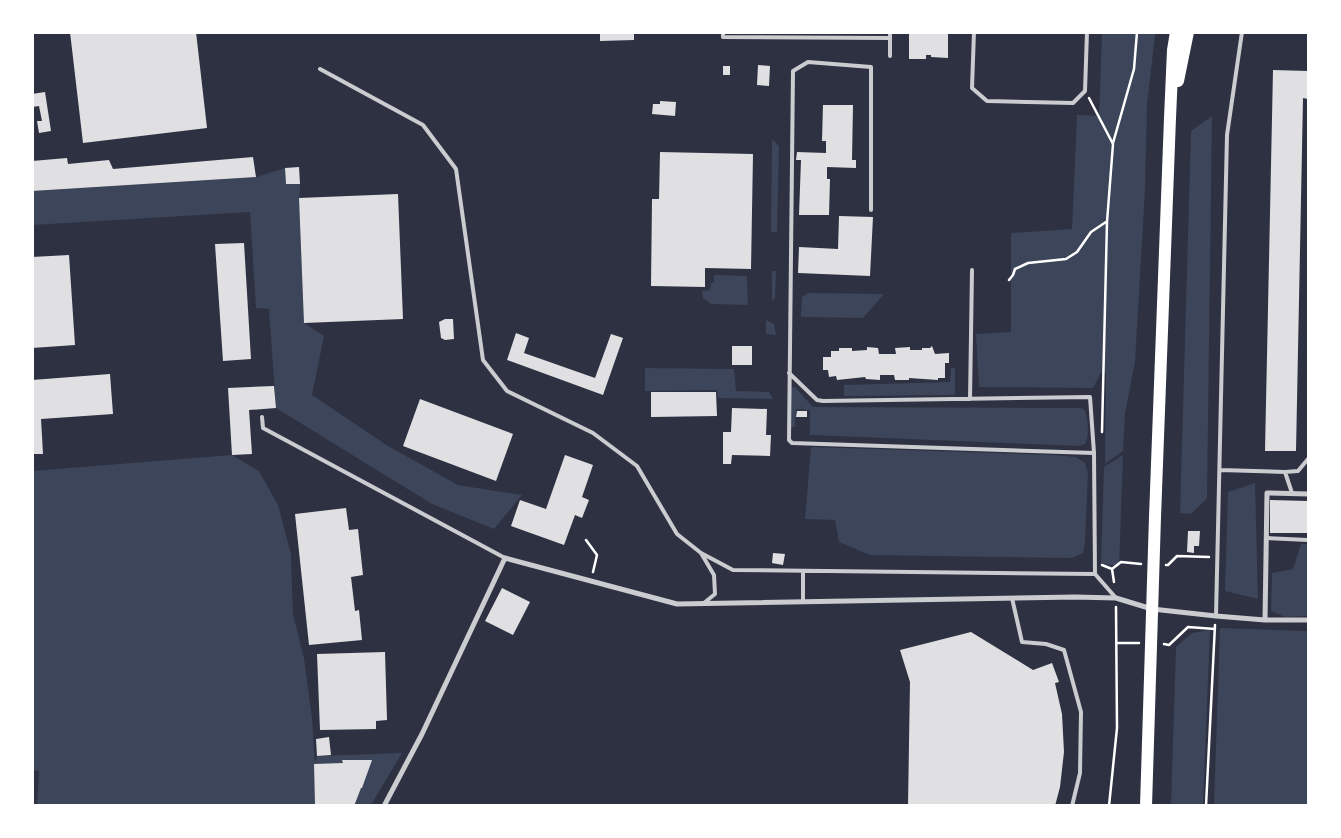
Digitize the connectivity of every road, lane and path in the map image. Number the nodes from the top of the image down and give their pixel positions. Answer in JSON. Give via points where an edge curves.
{"nodes":[{"id":1,"x":723,"y":32,"type":"edge"},
{"id":2,"x":890,"y":32,"type":"edge"},
{"id":3,"x":974,"y":32,"type":"edge"},
{"id":4,"x":1087,"y":32,"type":"edge"},
{"id":5,"x":1137,"y":32,"type":"edge"},
{"id":6,"x":1176,"y":32,"type":"edge"},
{"id":7,"x":1188,"y":32,"type":"edge"},
{"id":8,"x":1242,"y":32,"type":"edge"},
{"id":9,"x":890,"y":38,"type":"junction"},
{"id":10,"x":890,"y":56,"type":"dead end"},
{"id":11,"x":320,"y":69,"type":"dead end"},
{"id":12,"x":1085,"y":91,"type":"junction"},
{"id":13,"x":1170,"y":118,"type":"junction"},
{"id":14,"x":1113,"y":144,"type":"junction"},
{"id":15,"x":871,"y":210,"type":"dead end"},
{"id":16,"x":1107,"y":222,"type":"junction"},
{"id":17,"x":972,"y":270,"type":"dead end"},
{"id":18,"x":1009,"y":280,"type":"dead end"},
{"id":19,"x":789,"y":373,"type":"junction"},
{"id":20,"x":970,"y":399,"type":"junction"},
{"id":21,"x":262,"y":417,"type":"dead end"},
{"id":22,"x":1102,"y":436,"type":"dead end"},
{"id":23,"x":1094,"y":453,"type":"junction"},
{"id":24,"x":1308,"y":459,"type":"edge"},
{"id":25,"x":1220,"y":470,"type":"junction"},
{"id":26,"x":1285,"y":472,"type":"junction"},
{"id":27,"x":1292,"y":494,"type":"junction"},
{"id":28,"x":1308,"y":494,"type":"edge"},
{"id":29,"x":1266,"y":538,"type":"junction"},
{"id":30,"x":586,"y":540,"type":"dead end"},
{"id":31,"x":1308,"y":540,"type":"edge"},
{"id":32,"x":701,"y":553,"type":"junction"},
{"id":33,"x":505,"y":558,"type":"junction"},
{"id":34,"x":1099,"y":564,"type":"dead end"},
{"id":35,"x":803,"y":571,"type":"junction"},
{"id":36,"x":1095,"y":574,"type":"junction"},
{"id":37,"x":590,"y":581,"type":"junction"},
{"id":38,"x":1012,"y":598,"type":"junction"},
{"id":39,"x":1116,"y":598,"type":"junction"},
{"id":40,"x":803,"y":602,"type":"junction"},
{"id":41,"x":704,"y":603,"type":"junction"},
{"id":42,"x":1152,"y":609,"type":"junction"},
{"id":43,"x":1216,"y":616,"type":"junction"},
{"id":44,"x":1265,"y":620,"type":"junction"},
{"id":45,"x":1308,"y":620,"type":"edge"},
{"id":46,"x":1215,"y":629,"type":"junction"},
{"id":47,"x":1117,"y":642,"type":"junction"},
{"id":48,"x":1151,"y":643,"type":"junction"},
{"id":49,"x":384,"y":806,"type":"edge"},
{"id":50,"x":1072,"y":806,"type":"edge"},
{"id":51,"x":1109,"y":806,"type":"edge"},
{"id":52,"x":1146,"y":806,"type":"edge"},
{"id":53,"x":1206,"y":806,"type":"edge"}],
"edges":[{"from":1,"to":9,"type":"lane","via":[[723,37]]},
{"from":2,"to":9,"type":"lane"},
{"from":3,"to":12,"type":"lane","via":[[972,88],[987,101],[1073,103]]},
{"from":4,"to":12,"type":"lane"},
{"from":5,"to":14,"type":"path","via":[[1134,69]]},
{"from":6,"to":13,"type":"main road"},
{"from":7,"to":13,"type":"main road"},
{"from":8,"to":25,"type":"lane","via":[[1227,135]]},
{"from":9,"to":10,"type":"lane"},
{"from":11,"to":32,"type":"lane","via":[[423,125],[456,169],[484,360],[507,391],[594,433],[637,466],[677,534]]},
{"from":12,"to":14,"type":"path"},
{"from":13,"to":42,"type":"main road"},
{"from":14,"to":16,"type":"path"},
{"from":15,"to":19,"type":"lane","via":[[871,67],[808,62],[793,71]]},
{"from":16,"to":18,"type":"path","via":[[1091,232],[1077,252],[1066,259],[1028,263],[1015,269]]},
{"from":16,"to":22,"type":"path"},
{"from":17,"to":20,"type":"lane"},
{"from":19,"to":20,"type":"lane","via":[[817,400]]},
{"from":19,"to":23,"type":"lane","via":[[788,438],[792,442]]},
{"from":20,"to":23,"type":"lane","via":[[1090,397]]},
{"from":21,"to":33,"type":"lane","via":[[263,428]]},
{"from":23,"to":36,"type":"lane"},
{"from":24,"to":26,"type":"lane","via":[[1298,471]]},
{"from":25,"to":26,"type":"lane"},
{"from":25,"to":43,"type":"lane"},
{"from":26,"to":27,"type":"lane"},
{"from":27,"to":28,"type":"street"},
{"from":27,"to":29,"type":"street","via":[[1267,493]]},
{"from":29,"to":31,"type":"lane"},
{"from":29,"to":44,"type":"street"},
{"from":30,"to":37,"type":"path","via":[[597,555]]},
{"from":32,"to":35,"type":"lane","via":[[733,570]]},
{"from":32,"to":41,"type":"lane","via":[[714,575],[715,594]]},
{"from":33,"to":37,"type":"street"},
{"from":33,"to":49,"type":"street","via":[[422,734]]},
{"from":34,"to":39,"type":"path","via":[[1112,569]]},
{"from":35,"to":36,"type":"lane"},
{"from":35,"to":40,"type":"lane"},
{"from":36,"to":39,"type":"lane"},
{"from":37,"to":41,"type":"street","via":[[677,604]]},
{"from":38,"to":39,"type":"street"},
{"from":38,"to":40,"type":"street"},
{"from":38,"to":50,"type":"lane","via":[[1022,642],[1046,644],[1064,650],[1081,712],[1080,773]]},
{"from":39,"to":42,"type":"street"},
{"from":39,"to":47,"type":"path"},
{"from":40,"to":41,"type":"street"},
{"from":42,"to":43,"type":"street"},
{"from":42,"to":48,"type":"main road"},
{"from":43,"to":44,"type":"street"},
{"from":43,"to":46,"type":"path"},
{"from":44,"to":45,"type":"street"},
{"from":46,"to":48,"type":"path","via":[[1188,627],[1170,645]]},
{"from":46,"to":53,"type":"path"},
{"from":47,"to":48,"type":"path"},
{"from":47,"to":51,"type":"path","via":[[1117,728]]},
{"from":48,"to":52,"type":"main road"}]}
